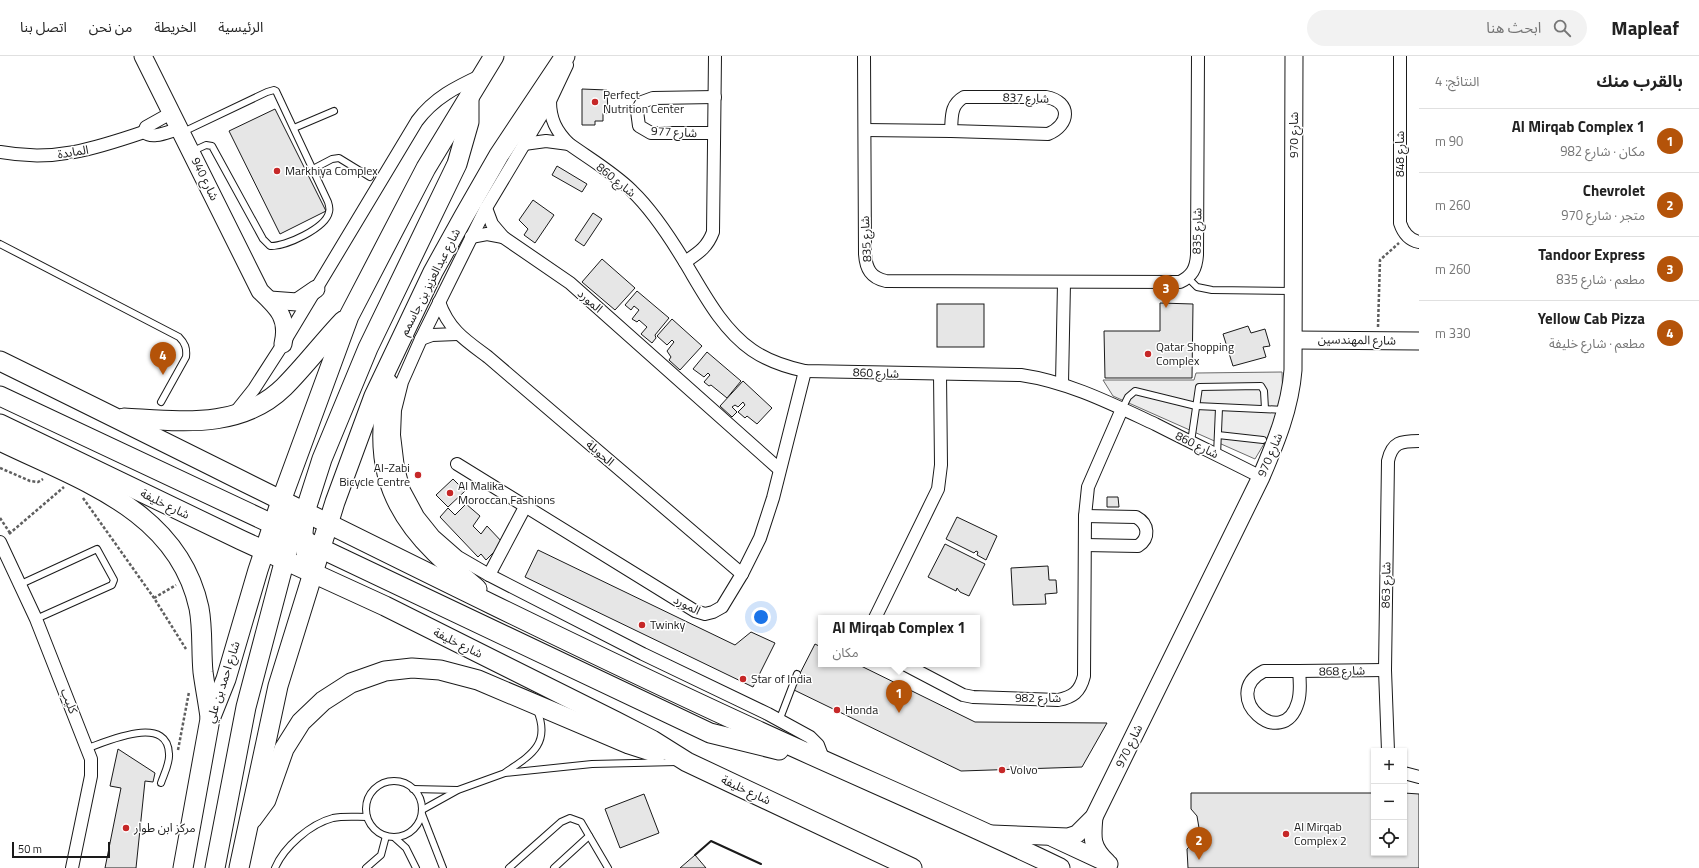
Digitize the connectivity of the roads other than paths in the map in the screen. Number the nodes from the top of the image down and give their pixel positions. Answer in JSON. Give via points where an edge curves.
{"nodes":[{"id":1,"x":143,"y":56,"type":"edge"},
{"id":2,"x":494,"y":56,"type":"edge"},
{"id":3,"x":564,"y":56,"type":"edge"},
{"id":4,"x":571,"y":56,"type":"edge"},
{"id":5,"x":715,"y":56,"type":"edge"},
{"id":6,"x":864,"y":56,"type":"edge"},
{"id":7,"x":1198,"y":56,"type":"edge"},
{"id":8,"x":1294,"y":56,"type":"edge"},
{"id":9,"x":1400,"y":56,"type":"edge"},
{"id":10,"x":482,"y":75,"type":"junction"},
{"id":11,"x":470,"y":96,"type":"junction"},
{"id":12,"x":715,"y":97,"type":"junction"},
{"id":13,"x":550,"y":101,"type":"junction"},
{"id":14,"x":334,"y":111,"type":"dead end"},
{"id":15,"x":171,"y":113,"type":"junction"},
{"id":16,"x":294,"y":128,"type":"junction"},
{"id":17,"x":180,"y":130,"type":"junction"},
{"id":18,"x":865,"y":130,"type":"junction"},
{"id":19,"x":951,"y":131,"type":"junction"},
{"id":20,"x":144,"y":132,"type":"junction"},
{"id":21,"x":714,"y":133,"type":"junction"},
{"id":22,"x":524,"y":144,"type":"junction"},
{"id":23,"x":568,"y":144,"type":"junction"},
{"id":24,"x":0,"y":152,"type":"edge"},
{"id":25,"x":191,"y":152,"type":"junction"},
{"id":26,"x":313,"y":169,"type":"junction"},
{"id":27,"x":370,"y":177,"type":"dead end"},
{"id":28,"x":486,"y":208,"type":"junction"},
{"id":29,"x":471,"y":237,"type":"junction"},
{"id":30,"x":503,"y":237,"type":"junction"},
{"id":31,"x":1419,"y":242,"type":"edge"},
{"id":32,"x":0,"y":244,"type":"edge"},
{"id":33,"x":685,"y":262,"type":"junction"},
{"id":34,"x":1188,"y":278,"type":"junction"},
{"id":35,"x":1064,"y":283,"type":"junction"},
{"id":36,"x":316,"y":289,"type":"junction"},
{"id":37,"x":1294,"y":291,"type":"junction"},
{"id":38,"x":270,"y":300,"type":"junction"},
{"id":39,"x":439,"y":302,"type":"junction"},
{"id":40,"x":349,"y":316,"type":"junction"},
{"id":41,"x":457,"y":334,"type":"junction"},
{"id":42,"x":413,"y":336,"type":"junction"},
{"id":43,"x":1294,"y":340,"type":"junction"},
{"id":44,"x":1419,"y":341,"type":"edge"},
{"id":45,"x":283,"y":344,"type":"junction"},
{"id":46,"x":0,"y":361,"type":"edge"},
{"id":47,"x":805,"y":371,"type":"junction"},
{"id":48,"x":940,"y":374,"type":"junction"},
{"id":49,"x":1062,"y":383,"type":"junction"},
{"id":50,"x":0,"y":396,"type":"edge"},
{"id":51,"x":160,"y":402,"type":"dead end"},
{"id":52,"x":1196,"y":406,"type":"junction"},
{"id":53,"x":1122,"y":408,"type":"junction"},
{"id":54,"x":1219,"y":408,"type":"junction"},
{"id":55,"x":1265,"y":409,"type":"junction"},
{"id":56,"x":1287,"y":410,"type":"junction"},
{"id":57,"x":116,"y":418,"type":"junction"},
{"id":58,"x":230,"y":418,"type":"junction"},
{"id":59,"x":0,"y":424,"type":"edge"},
{"id":60,"x":1218,"y":435,"type":"junction"},
{"id":61,"x":1263,"y":440,"type":"dead end"},
{"id":62,"x":0,"y":441,"type":"edge"},
{"id":63,"x":1419,"y":441,"type":"edge"},
{"id":64,"x":1191,"y":442,"type":"junction"},
{"id":65,"x":1217,"y":455,"type":"junction"},
{"id":66,"x":457,"y":464,"type":"dead end"},
{"id":67,"x":779,"y":469,"type":"junction"},
{"id":68,"x":1261,"y":477,"type":"junction"},
{"id":69,"x":281,"y":501,"type":"junction"},
{"id":70,"x":525,"y":507,"type":"junction"},
{"id":71,"x":305,"y":512,"type":"junction"},
{"id":72,"x":1086,"y":516,"type":"junction"},
{"id":73,"x":328,"y":524,"type":"junction"},
{"id":74,"x":292,"y":534,"type":"junction"},
{"id":75,"x":2,"y":540,"type":"edge"},
{"id":76,"x":1085,"y":546,"type":"junction"},
{"id":77,"x":321,"y":548,"type":"junction"},
{"id":78,"x":265,"y":551,"type":"junction"},
{"id":79,"x":285,"y":559,"type":"junction"},
{"id":80,"x":312,"y":572,"type":"junction"},
{"id":81,"x":742,"y":574,"type":"junction"},
{"id":82,"x":490,"y":575,"type":"junction"},
{"id":83,"x":20,"y":584,"type":"junction"},
{"id":84,"x":496,"y":605,"type":"junction"},
{"id":85,"x":876,"y":615,"type":"edge"},
{"id":86,"x":36,"y":619,"type":"junction"},
{"id":87,"x":909,"y":667,"type":"edge"},
{"id":88,"x":1385,"y":670,"type":"junction"},
{"id":89,"x":1299,"y":671,"type":"junction"},
{"id":90,"x":797,"y":674,"type":"dead end"},
{"id":91,"x":534,"y":702,"type":"junction"},
{"id":92,"x":210,"y":718,"type":"junction"},
{"id":93,"x":779,"y":721,"type":"junction"},
{"id":94,"x":88,"y":748,"type":"junction"},
{"id":95,"x":1388,"y":748,"type":"edge"},
{"id":96,"x":824,"y":761,"type":"junction"},
{"id":97,"x":687,"y":762,"type":"junction"},
{"id":98,"x":505,"y":773,"type":"junction"},
{"id":99,"x":1407,"y":774,"type":"edge"},
{"id":100,"x":1419,"y":777,"type":"edge"},
{"id":101,"x":161,"y":783,"type":"dead end"},
{"id":102,"x":413,"y":789,"type":"junction"},
{"id":103,"x":458,"y":790,"type":"junction"},
{"id":104,"x":422,"y":812,"type":"junction"},
{"id":105,"x":367,"y":817,"type":"junction"},
{"id":106,"x":1094,"y":817,"type":"junction"},
{"id":107,"x":248,"y":823,"type":"junction"},
{"id":108,"x":992,"y":834,"type":"junction"},
{"id":109,"x":386,"y":836,"type":"junction"},
{"id":110,"x":589,"y":836,"type":"junction"},
{"id":111,"x":395,"y":838,"type":"junction"},
{"id":112,"x":1053,"y":838,"type":"junction"},
{"id":113,"x":1112,"y":866,"type":"edge"},
{"id":114,"x":72,"y":868,"type":"edge"},
{"id":115,"x":183,"y":868,"type":"edge"},
{"id":116,"x":215,"y":868,"type":"edge"},
{"id":117,"x":239,"y":868,"type":"edge"},
{"id":118,"x":275,"y":868,"type":"edge"},
{"id":119,"x":366,"y":868,"type":"edge"},
{"id":120,"x":416,"y":868,"type":"edge"},
{"id":121,"x":443,"y":868,"type":"edge"},
{"id":122,"x":509,"y":868,"type":"edge"},
{"id":123,"x":554,"y":868,"type":"edge"},
{"id":124,"x":608,"y":868,"type":"edge"},
{"id":125,"x":912,"y":868,"type":"edge"},
{"id":126,"x":1060,"y":868,"type":"edge"}],
"edges":[{"from":1,"to":15,"type":"street","name":"شارع 940"},
{"from":2,"to":10,"type":"main road"},
{"from":3,"to":42,"type":"main road","name":"شارع عبدالعزيز بن جاسمم","via":[[499,155],[433,272]]},
{"from":4,"to":13,"type":"street","name":"شارع عبدالعزيز بن جاسمم"},
{"from":5,"to":12,"type":"street","name":"شارع 977"},
{"from":6,"to":18,"type":"street","name":"شارع 835"},
{"from":7,"to":34,"type":"street","name":"شارع 835","via":[[1197,255],[1196,265]]},
{"from":8,"to":37,"type":"street","name":"شارع 970"},
{"from":9,"to":31,"type":"street","name":"شارع 848","via":[[1400,223],[1408,236]]},
{"from":10,"to":11,"type":"main road"},
{"from":10,"to":36,"type":"street","via":[[452,89],[426,107]]},
{"from":11,"to":40,"type":"main road","via":[[426,168]]},
{"from":11,"to":71,"type":"main road","via":[[469,122],[457,164],[368,348],[322,459]]},
{"from":12,"to":21,"type":"street","name":"شارع 977"},
{"from":12,"to":21,"type":"street","name":"شارع 977","via":[[653,98],[642,102],[637,111],[639,126],[651,133]]},
{"from":13,"to":22,"type":"street","name":"شارع عبدالعزيز بن جاسمم"},
{"from":13,"to":23,"type":"street","name":"شارع 860","via":[[554,125]]},
{"from":14,"to":16,"type":"lane"},
{"from":15,"to":17,"type":"street","name":"شارع 940"},
{"from":15,"to":20,"type":"street","name":"المايدة","via":[[146,127]]},
{"from":16,"to":17,"type":"lane","via":[[274,90]]},
{"from":16,"to":26,"type":"lane"},
{"from":17,"to":20,"type":"street","name":"المايدة","via":[[150,136]]},
{"from":17,"to":25,"type":"street","name":"شارع 940"},
{"from":18,"to":19,"type":"street","name":"شارع 837"},
{"from":18,"to":35,"type":"street","name":"شارع 835","via":[[865,254],[866,265],[871,274],[886,281]]},
{"from":19,"to":19,"type":"street","name":"شارع 837","via":[[1048,134],[1060,127],[1064,120],[1064,108],[1060,102],[1046,96],[964,97],[953,110]]},
{"from":20,"to":24,"type":"street","name":"المايدة","via":[[70,154],[29,155]]},
{"from":21,"to":33,"type":"street","name":"شارع 977","via":[[713,232],[703,251]]},
{"from":22,"to":23,"type":"street","name":"شارع 860","via":[[546,141]]},
{"from":22,"to":28,"type":"street","name":"شارع عبدالعزيز بن جاسمم"},
{"from":23,"to":33,"type":"street","name":"شارع 860","via":[[632,191],[657,221]]},
{"from":25,"to":26,"type":"lane","via":[[206,145],[212,146],[263,239],[270,246],[281,246],[314,229],[329,213],[328,202]]},
{"from":25,"to":38,"type":"street","name":"شارع 940","via":[[260,291]]},
{"from":26,"to":27,"type":"lane","via":[[337,157]]},
{"from":28,"to":29,"type":"street","name":"شارع عبدالعزيز بن جاسمم"},
{"from":28,"to":30,"type":"street","name":"المورد","via":[[492,224]]},
{"from":29,"to":30,"type":"street","name":"المورد","via":[[487,234]]},
{"from":29,"to":39,"type":"street","name":"شارع عبدالعزيز بن جاسمم"},
{"from":30,"to":67,"type":"street","name":"المورد","via":[[570,284]]},
{"from":32,"to":51,"type":"lane","via":[[179,337],[187,350],[186,357]]},
{"from":33,"to":47,"type":"street","name":"شارع 860","via":[[716,312],[735,335],[752,350],[771,360],[786,367]]},
{"from":34,"to":35,"type":"street","name":"شارع 835","via":[[1180,282]]},
{"from":34,"to":37,"type":"lane","via":[[1197,287],[1212,290]]},
{"from":35,"to":49,"type":"street"},
{"from":36,"to":38,"type":"street","via":[[297,302]]},
{"from":36,"to":45,"type":"street"},
{"from":37,"to":43,"type":"street","name":"شارع 970"},
{"from":38,"to":45,"type":"street","name":"شارع 940","via":[[284,321],[286,330]]},
{"from":39,"to":41,"type":"street","name":"الحويلة","via":[[443,314]]},
{"from":39,"to":42,"type":"street","name":"شارع عبدالعزيز بن جاسمم"},
{"from":40,"to":58,"type":"main road","via":[[283,388],[265,402]]},
{"from":40,"to":69,"type":"main road"},
{"from":41,"to":42,"type":"street"},
{"from":41,"to":81,"type":"street","name":"الحويلة","via":[[488,357]]},
{"from":42,"to":73,"type":"main road","name":"شارع عبدالعزيز بن جاسمم","via":[[374,396]]},
{"from":42,"to":82,"type":"street","name":"شارع عبدالعزيز بن جاسمم","via":[[395,410],[394,435],[404,490],[418,516],[434,536],[458,557]]},
{"from":42,"to":84,"type":"main road","via":[[392,372],[383,412],[382,448],[385,470],[392,491],[406,518],[434,552]]},
{"from":43,"to":44,"type":"street","name":"شارع المهندسين"},
{"from":43,"to":56,"type":"street","name":"شارع 970","via":[[1291,392]]},
{"from":45,"to":58,"type":"street","via":[[254,390]]},
{"from":46,"to":57,"type":"main road"},
{"from":47,"to":48,"type":"street","name":"شارع 860"},
{"from":47,"to":67,"type":"street","name":"المورد"},
{"from":48,"to":49,"type":"street","name":"شارع 860","via":[[1021,375]]},
{"from":48,"to":85,"type":"street","via":[[941,465],[938,489]]},
{"from":49,"to":53,"type":"street","name":"شارع 860"},
{"from":50,"to":74,"type":"main road"},
{"from":52,"to":53,"type":"lane","via":[[1135,391]]},
{"from":52,"to":54,"type":"lane"},
{"from":52,"to":55,"type":"lane","via":[[1197,388],[1200,386],[1255,384],[1263,388]]},
{"from":52,"to":64,"type":"lane"},
{"from":53,"to":64,"type":"street","name":"شارع 860"},
{"from":53,"to":72,"type":"street","name":"شارع 982","via":[[1089,483]]},
{"from":54,"to":55,"type":"lane"},
{"from":54,"to":60,"type":"lane"},
{"from":55,"to":56,"type":"lane"},
{"from":56,"to":68,"type":"street","name":"شارع 970"},
{"from":57,"to":58,"type":"main road","via":[[204,421]]},
{"from":57,"to":69,"type":"main road"},
{"from":59,"to":78,"type":"main road","name":"شارع خليفة"},
{"from":60,"to":61,"type":"lane"},
{"from":60,"to":65,"type":"lane"},
{"from":62,"to":92,"type":"main road","via":[[99,489],[130,507],[167,542],[189,578],[195,595],[201,620],[203,673]]},
{"from":63,"to":88,"type":"street","name":"شارع 863","via":[[1401,442],[1394,446],[1388,461]]},
{"from":64,"to":65,"type":"street","name":"شارع 860"},
{"from":65,"to":68,"type":"street","name":"شارع 860"},
{"from":66,"to":70,"type":"street","name":"المورد"},
{"from":67,"to":81,"type":"street","name":"المورد","via":[[767,522]]},
{"from":68,"to":106,"type":"street","name":"شارع 970"},
{"from":69,"to":71,"type":"main road"},
{"from":69,"to":74,"type":"main road"},
{"from":70,"to":81,"type":"street","name":"المورد","via":[[695,611],[705,614],[722,607]]},
{"from":70,"to":82,"type":"street"},
{"from":71,"to":73,"type":"main road"},
{"from":71,"to":74,"type":"main road"},
{"from":72,"to":76,"type":"street","name":"شارع 982"},
{"from":72,"to":76,"type":"street","via":[[1136,517],[1147,526],[1147,534],[1144,542],[1138,546]]},
{"from":73,"to":74,"type":"main road"},
{"from":73,"to":77,"type":"main road"},
{"from":73,"to":84,"type":"main road"},
{"from":74,"to":77,"type":"main road"},
{"from":74,"to":78,"type":"main road"},
{"from":74,"to":79,"type":"main road"},
{"from":74,"to":80,"type":"main road","via":[[306,556]]},
{"from":75,"to":83,"type":"street","name":"كليب"},
{"from":76,"to":87,"type":"street","name":"شارع 982","via":[[1084,676],[1082,686],[1074,695],[1058,700],[973,697],[949,689]]},
{"from":77,"to":80,"type":"main road"},
{"from":77,"to":96,"type":"main road","via":[[710,734]]},
{"from":78,"to":79,"type":"main road","name":"شارع خليفة"},
{"from":78,"to":92,"type":"main road","name":"شارع احمد بن علي","via":[[226,678]]},
{"from":79,"to":80,"type":"main road","name":"شارع خليفة"},
{"from":79,"to":116,"type":"main road","via":[[246,707]]},
{"from":80,"to":97,"type":"main road","name":"شارع خليفة","via":[[652,740]]},
{"from":80,"to":107,"type":"main road","via":[[278,686]]},
{"from":82,"to":93,"type":"street"},
{"from":83,"to":86,"type":"street","name":"كليب"},
{"from":83,"to":86,"type":"lane","via":[[97,549],[114,580],[112,585]]},
{"from":84,"to":96,"type":"main road"},
{"from":86,"to":94,"type":"street","name":"كليب"},
{"from":88,"to":89,"type":"street","name":"شارع 868"},
{"from":88,"to":95,"type":"street","name":"شارع 863"},
{"from":89,"to":89,"type":"street","name":"شارع 868","via":[[1264,671],[1255,675],[1251,680],[1248,695],[1257,716],[1274,722],[1283,721],[1295,711],[1299,697]]},
{"from":90,"to":93,"type":"lane"},
{"from":91,"to":97,"type":"main road","via":[[629,744]]},
{"from":91,"to":98,"type":"lane","via":[[541,720],[540,742],[532,754]]},
{"from":91,"to":107,"type":"main road","via":[[478,680],[440,670],[412,668],[385,671],[351,683],[323,701],[301,722],[281,756],[266,800]]},
{"from":92,"to":115,"type":"main road","name":"شارع احمد بن علي"},
{"from":93,"to":96,"type":"street","via":[[814,741]]},
{"from":94,"to":101,"type":"lane","via":[[144,731],[159,734],[170,755]]},
{"from":94,"to":114,"type":"street","name":"كليب","via":[[91,776]]},
{"from":96,"to":108,"type":"main road"},
{"from":97,"to":98,"type":"lane","via":[[592,764]]},
{"from":97,"to":125,"type":"main road","name":"شارع خليفة"},
{"from":98,"to":103,"type":"lane"},
{"from":99,"to":100,"type":"street"},
{"from":102,"to":103,"type":"lane"},
{"from":102,"to":104,"type":"lane","via":[[420,799]]},
{"from":102,"to":105,"type":"lane","via":[[397,782],[379,785],[368,799]]},
{"from":103,"to":104,"type":"lane"},
{"from":104,"to":111,"type":"lane","via":[[411,832]]},
{"from":104,"to":121,"type":"lane"},
{"from":105,"to":109,"type":"lane","via":[[370,825]]},
{"from":105,"to":118,"type":"lane","via":[[333,818],[320,823],[290,848]]},
{"from":106,"to":112,"type":"street","name":"شارع 970","via":[[1077,834]]},
{"from":106,"to":113,"type":"street","name":"شارع 970","via":[[1095,849]]},
{"from":107,"to":117,"type":"main road"},
{"from":108,"to":112,"type":"street","name":"شارع 970"},
{"from":108,"to":126,"type":"main road"},
{"from":109,"to":111,"type":"lane"},
{"from":109,"to":119,"type":"lane","via":[[381,855]]},
{"from":110,"to":122,"type":"lane","via":[[581,822],[565,819]]},
{"from":110,"to":123,"type":"lane"},
{"from":110,"to":124,"type":"lane"},
{"from":111,"to":120,"type":"lane","via":[[406,848]]},
{"from":112,"to":113,"type":"street"}]}
